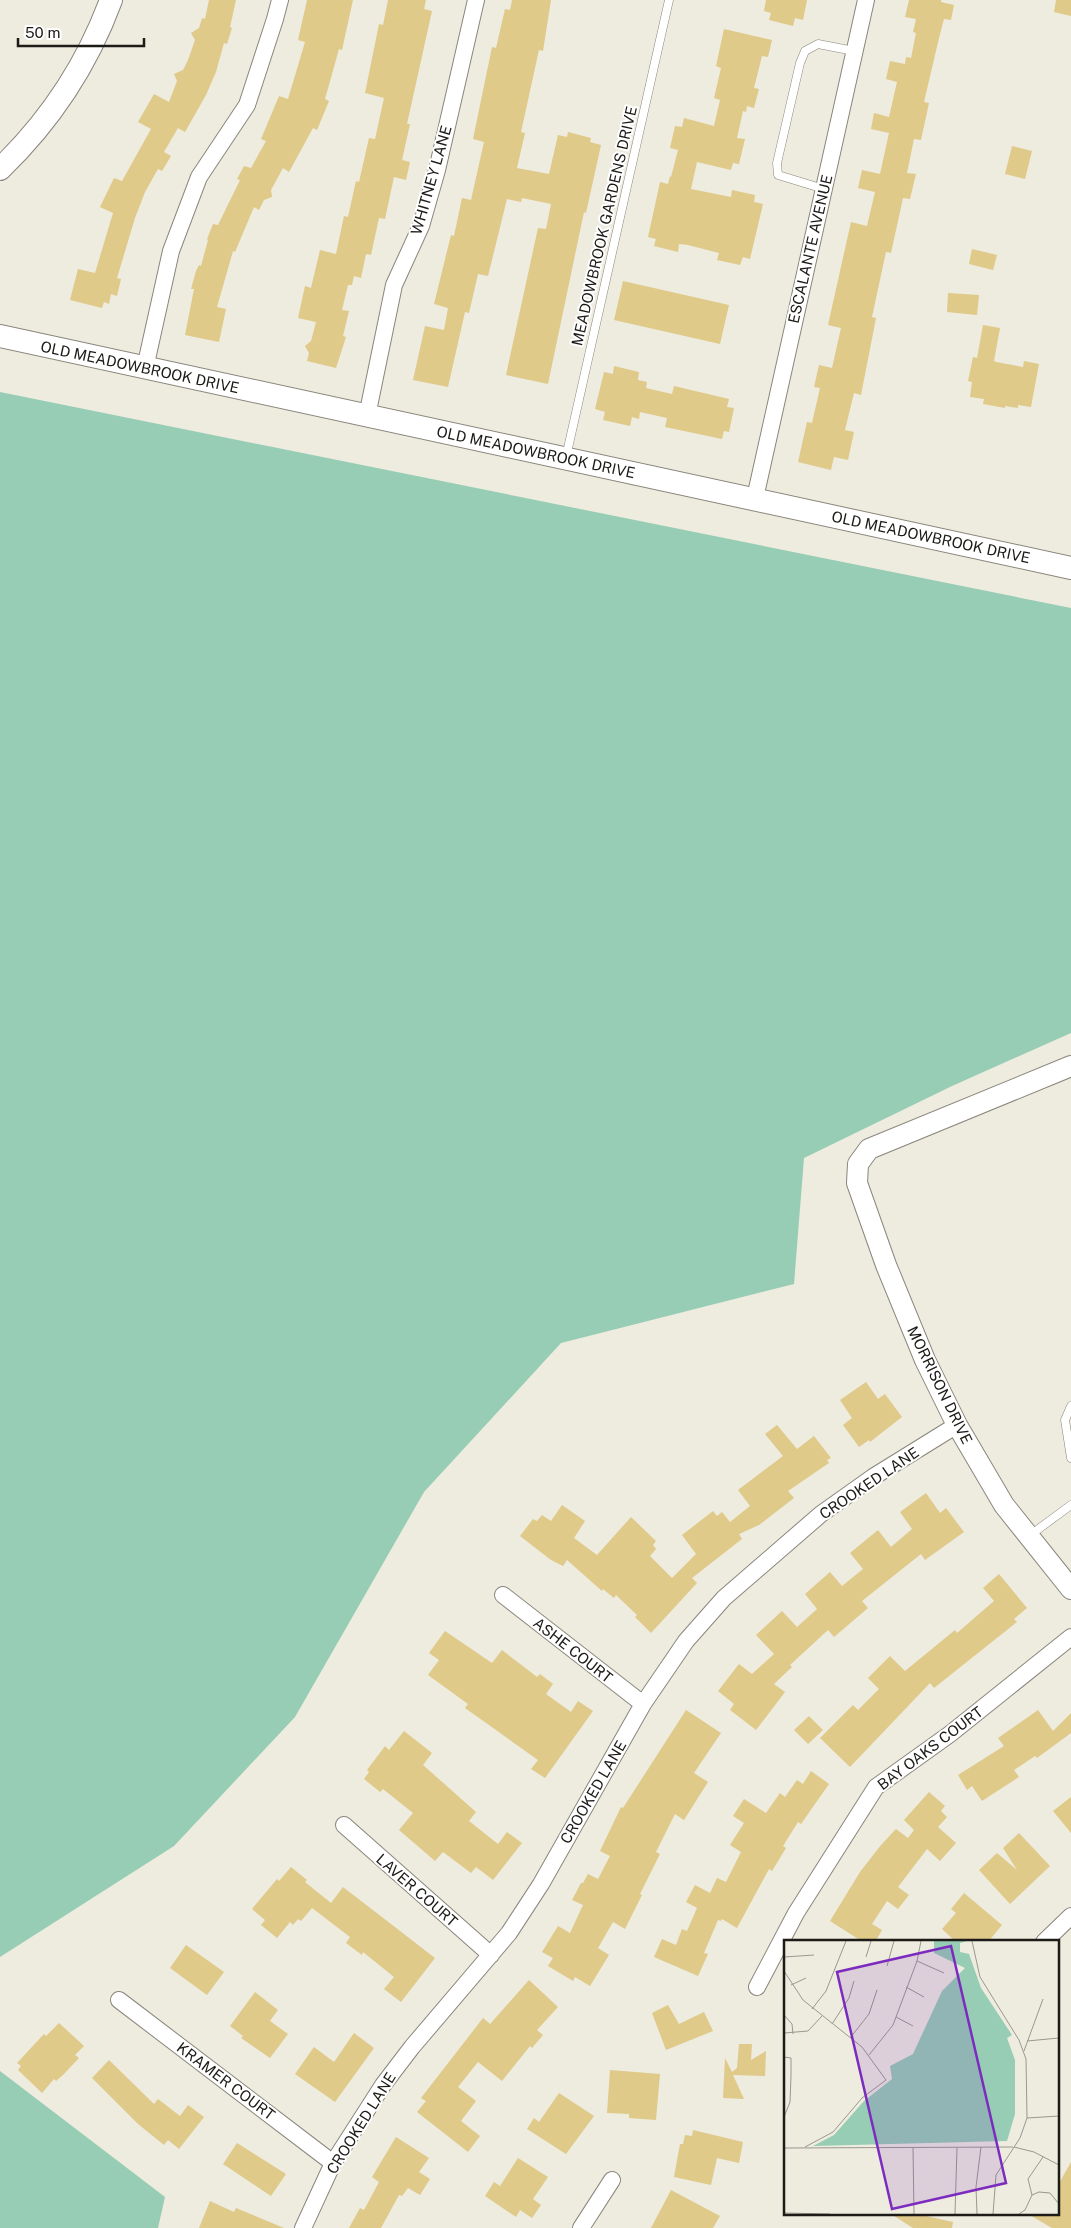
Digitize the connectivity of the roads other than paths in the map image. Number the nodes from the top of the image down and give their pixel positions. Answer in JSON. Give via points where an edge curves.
{"nodes":[{"id":1,"x":111,"y":0,"type":"edge"},
{"id":2,"x":280,"y":0,"type":"edge"},
{"id":3,"x":476,"y":0,"type":"edge"},
{"id":4,"x":669,"y":0,"type":"edge"},
{"id":5,"x":866,"y":0,"type":"edge"},
{"id":6,"x":854,"y":51,"type":"junction"},
{"id":7,"x":0,"y":169,"type":"edge"},
{"id":8,"x":824,"y":189,"type":"junction"},
{"id":9,"x":0,"y":336,"type":"edge"},
{"id":10,"x":145,"y":368,"type":"junction"},
{"id":11,"x":367,"y":416,"type":"junction"},
{"id":12,"x":566,"y":459,"type":"junction"},
{"id":13,"x":755,"y":498,"type":"junction"},
{"id":14,"x":1071,"y":568,"type":"edge"},
{"id":15,"x":1071,"y":1066,"type":"edge"},
{"id":16,"x":1071,"y":1406,"type":"edge"},
{"id":17,"x":957,"y":1426,"type":"junction"},
{"id":18,"x":1071,"y":1458,"type":"edge"},
{"id":19,"x":1071,"y":1505,"type":"edge"},
{"id":20,"x":1029,"y":1536,"type":"junction"},
{"id":21,"x":1071,"y":1589,"type":"edge"},
{"id":22,"x":503,"y":1595,"type":"dead end"},
{"id":23,"x":1071,"y":1637,"type":"edge"},
{"id":24,"x":643,"y":1704,"type":"junction"},
{"id":25,"x":344,"y":1826,"type":"dead end"},
{"id":26,"x":1071,"y":1916,"type":"edge"},
{"id":27,"x":1046,"y":1940,"type":"edge"},
{"id":28,"x":491,"y":1955,"type":"junction"},
{"id":29,"x":757,"y":1988,"type":"dead end"},
{"id":30,"x":118,"y":2000,"type":"dead end"},
{"id":31,"x":333,"y":2163,"type":"junction"},
{"id":32,"x":612,"y":2180,"type":"dead end"},
{"id":33,"x":303,"y":2228,"type":"edge"},
{"id":34,"x":580,"y":2228,"type":"edge"}],
"edges":[{"from":1,"to":7,"type":"main road","via":[[92,47],[67,90],[39,128]]},
{"from":2,"to":10,"type":"street","via":[[247,105],[199,177],[171,251]]},
{"from":3,"to":11,"type":"street","name":"WHITNEY LANE","via":[[437,170],[420,226],[394,285]]},
{"from":4,"to":12,"type":"lane","name":"MEADOWBROOK GARDENS DRIVE"},
{"from":5,"to":6,"type":"street","name":"ESCALANTE AVENUE"},
{"from":6,"to":8,"type":"street","name":"ESCALANTE AVENUE"},
{"from":6,"to":8,"type":"lane","via":[[818,44],[806,51],[800,63],[777,163],[778,175]]},
{"from":8,"to":13,"type":"street","name":"ESCALANTE AVENUE"},
{"from":9,"to":10,"type":"main road","name":"OLD MEADOWBROOK DRIVE"},
{"from":10,"to":11,"type":"main road","name":"OLD MEADOWBROOK DRIVE"},
{"from":11,"to":12,"type":"main road","name":"OLD MEADOWBROOK DRIVE"},
{"from":12,"to":13,"type":"main road","name":"OLD MEADOWBROOK DRIVE"},
{"from":13,"to":14,"type":"main road","name":"OLD MEADOWBROOK DRIVE"},
{"from":15,"to":17,"type":"street","name":"MORRISON DRIVE","via":[[869,1149],[858,1164],[857,1183],[886,1265],[925,1360]]},
{"from":16,"to":18,"type":"lane","via":[[1065,1420]]},
{"from":17,"to":20,"type":"street","name":"MORRISON DRIVE","via":[[1004,1505]]},
{"from":17,"to":24,"type":"street","name":"CROOKED LANE","via":[[873,1477],[821,1514],[724,1598],[686,1641]]},
{"from":19,"to":20,"type":"lane"},
{"from":20,"to":21,"type":"street","name":"MORRISON DRIVE"},
{"from":22,"to":24,"type":"street","name":"ASHE COURT"},
{"from":23,"to":29,"type":"street","name":"BAY OAKS COURT","via":[[950,1734],[876,1787],[796,1913]]},
{"from":24,"to":28,"type":"street","name":"CROOKED LANE","via":[[541,1884]]},
{"from":25,"to":28,"type":"street","name":"LAVER COURT"},
{"from":26,"to":27,"type":"street"},
{"from":28,"to":31,"type":"street","name":"CROOKED LANE","via":[[389,2077]]},
{"from":30,"to":31,"type":"street","name":"KRAMER COURT"},
{"from":31,"to":33,"type":"street","name":"CROOKED LANE"},
{"from":32,"to":34,"type":"street"}]}
